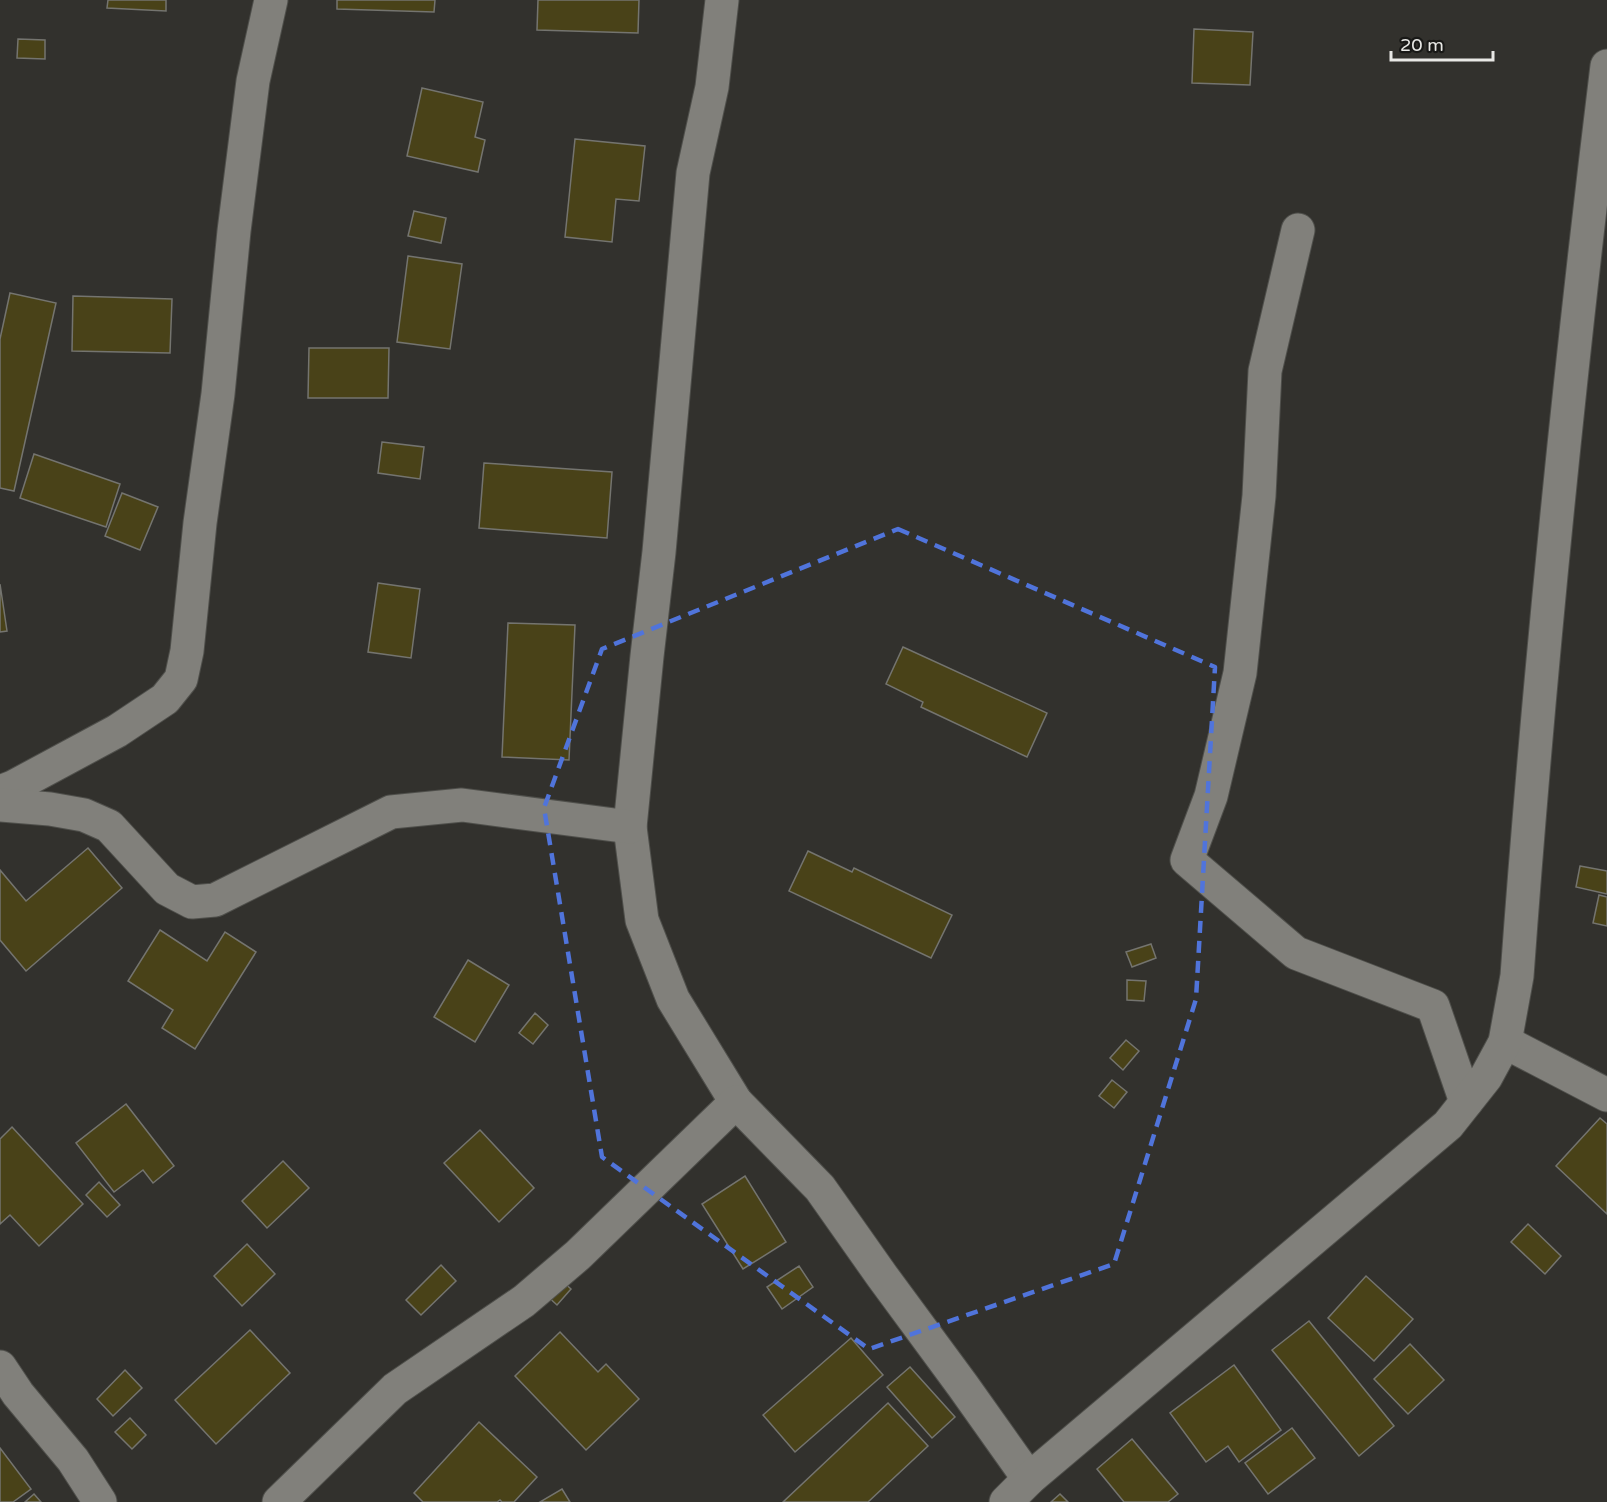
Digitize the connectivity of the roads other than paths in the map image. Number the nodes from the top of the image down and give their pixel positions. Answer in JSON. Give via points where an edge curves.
{"nodes":[{"id":1,"x":271,"y":0,"type":"edge"},
{"id":2,"x":722,"y":0,"type":"edge"},
{"id":3,"x":1607,"y":66,"type":"edge"},
{"id":4,"x":1298,"y":230,"type":"dead end"},
{"id":5,"x":0,"y":792,"type":"edge"},
{"id":6,"x":0,"y":805,"type":"edge"},
{"id":7,"x":630,"y":828,"type":"junction"},
{"id":8,"x":1505,"y":1042,"type":"junction"},
{"id":9,"x":1607,"y":1095,"type":"edge"},
{"id":10,"x":736,"y":1102,"type":"junction"},
{"id":11,"x":1466,"y":1102,"type":"junction"},
{"id":12,"x":0,"y":1367,"type":"edge"},
{"id":13,"x":1029,"y":1479,"type":"junction"},
{"id":14,"x":100,"y":1502,"type":"edge"},
{"id":15,"x":279,"y":1502,"type":"edge"},
{"id":16,"x":1006,"y":1502,"type":"edge"}],
"edges":[{"from":1,"to":5,"type":"street","via":[[253,81],[182,679],[165,699],[117,731]]},
{"from":2,"to":7,"type":"street","via":[[712,87],[693,173]]},
{"from":3,"to":8,"type":"street","via":[[1558,485],[1517,976]]},
{"from":4,"to":11,"type":"street","via":[[1266,371],[1259,496],[1240,674],[1211,796],[1187,860],[1296,953],[1432,1006]]},
{"from":6,"to":7,"type":"street","via":[[84,815],[109,826],[167,889],[192,902],[215,900],[391,812],[462,805]]},
{"from":7,"to":10,"type":"street","via":[[642,920],[661,970],[673,999]]},
{"from":8,"to":9,"type":"street"},
{"from":8,"to":11,"type":"street","via":[[1486,1077]]},
{"from":10,"to":13,"type":"street","via":[[820,1188]]},
{"from":10,"to":15,"type":"street","via":[[578,1255],[524,1301],[395,1389]]},
{"from":11,"to":13,"type":"street","via":[[1448,1125],[1392,1174]]},
{"from":12,"to":14,"type":"street"},
{"from":13,"to":16,"type":"street"}]}
